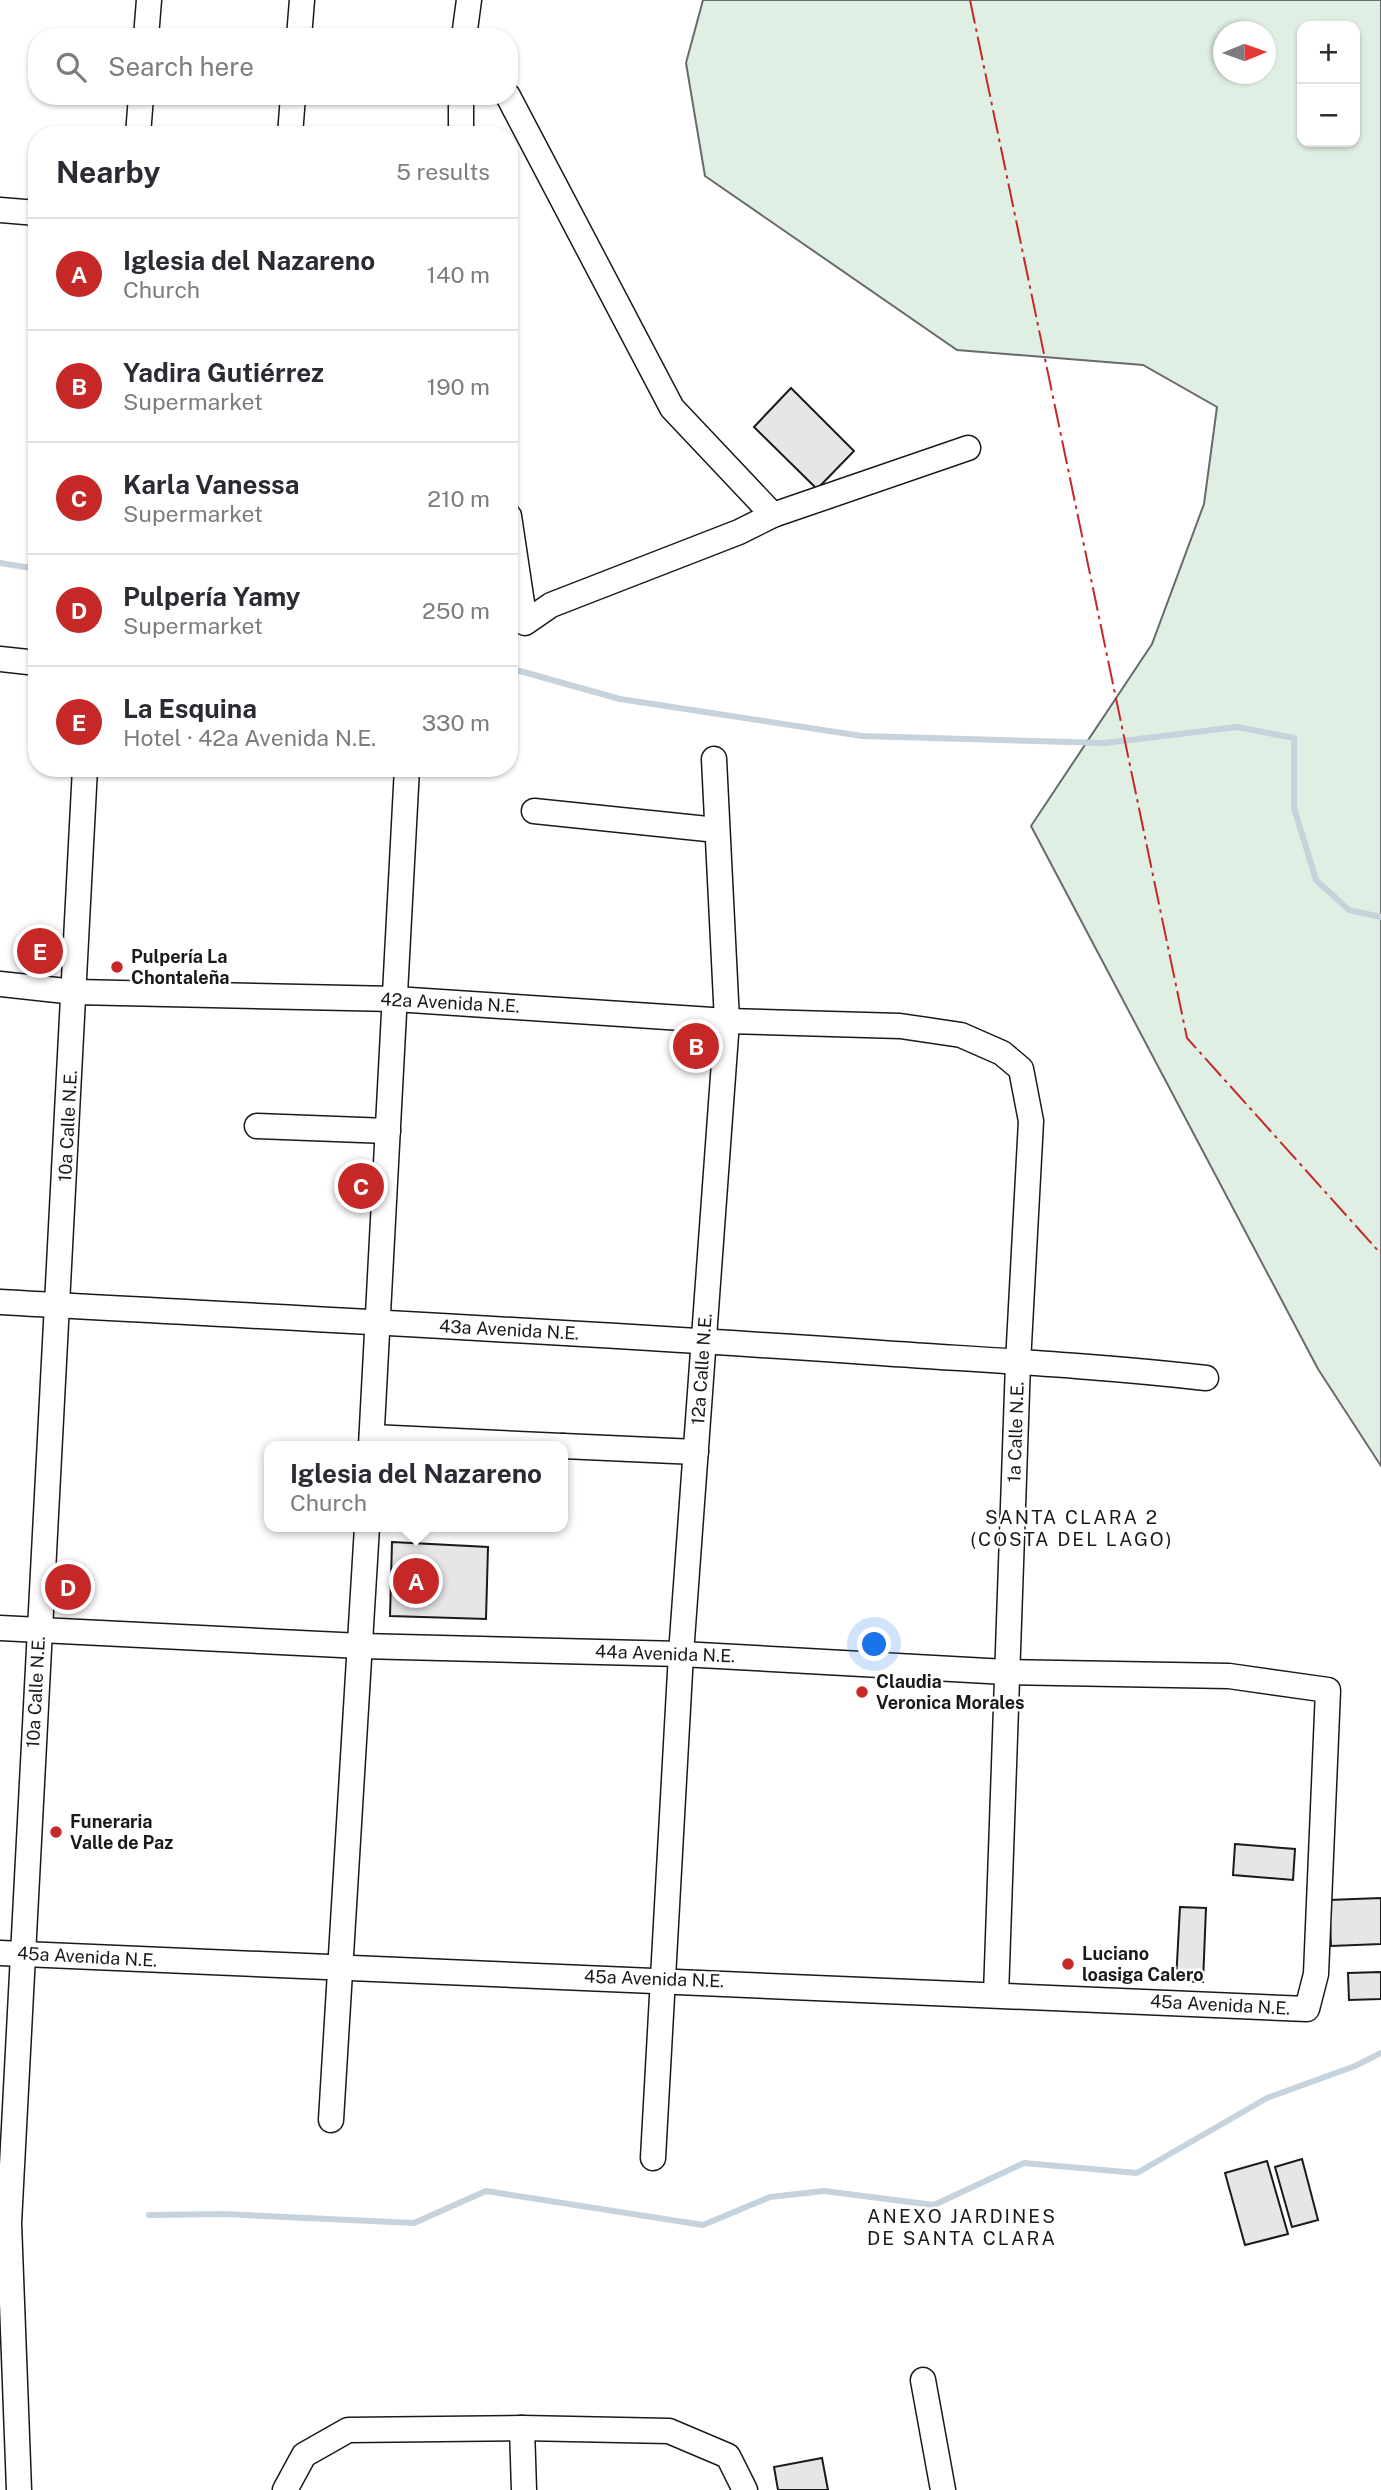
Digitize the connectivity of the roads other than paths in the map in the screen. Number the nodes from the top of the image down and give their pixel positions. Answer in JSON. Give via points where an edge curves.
{"nodes":[{"id":1,"x":149,"y":0,"type":"edge"},
{"id":2,"x":302,"y":0,"type":"edge"},
{"id":3,"x":147,"y":28,"type":"edge"},
{"id":4,"x":300,"y":28,"type":"edge"},
{"id":5,"x":140,"y":105,"type":"edge"},
{"id":6,"x":292,"y":105,"type":"edge"},
{"id":7,"x":461,"y":105,"type":"edge"},
{"id":8,"x":513,"y":105,"type":"edge"},
{"id":9,"x":139,"y":126,"type":"edge"},
{"id":10,"x":291,"y":126,"type":"edge"},
{"id":11,"x":461,"y":126,"type":"edge"},
{"id":12,"x":0,"y":211,"type":"edge"},
{"id":13,"x":28,"y":213,"type":"edge"},
{"id":14,"x":968,"y":448,"type":"dead end"},
{"id":15,"x":773,"y":515,"type":"junction"},
{"id":16,"x":518,"y":576,"type":"edge"},
{"id":17,"x":0,"y":659,"type":"edge"},
{"id":18,"x":28,"y":662,"type":"edge"},
{"id":19,"x":714,"y":759,"type":"dead end"},
{"id":20,"x":85,"y":777,"type":"edge"},
{"id":21,"x":407,"y":777,"type":"edge"},
{"id":22,"x":534,"y":811,"type":"dead end"},
{"id":23,"x":717,"y":830,"type":"junction"},
{"id":24,"x":0,"y":984,"type":"edge"},
{"id":25,"x":75,"y":992,"type":"junction"},
{"id":26,"x":395,"y":999,"type":"junction"},
{"id":27,"x":727,"y":1021,"type":"junction"},
{"id":28,"x":900,"y":1026,"type":"joint"},
{"id":29,"x":257,"y":1126,"type":"dead end"},
{"id":30,"x":388,"y":1131,"type":"junction"},
{"id":31,"x":0,"y":1302,"type":"edge"},
{"id":32,"x":59,"y":1305,"type":"junction"},
{"id":33,"x":378,"y":1322,"type":"junction"},
{"id":34,"x":704,"y":1341,"type":"junction"},
{"id":35,"x":1018,"y":1363,"type":"junction"},
{"id":36,"x":1206,"y":1378,"type":"dead end"},
{"id":37,"x":371,"y":1441,"type":"edge"},
{"id":38,"x":568,"y":1446,"type":"edge"},
{"id":39,"x":696,"y":1452,"type":"junction"},
{"id":40,"x":367,"y":1532,"type":"edge"},
{"id":41,"x":0,"y":1628,"type":"edge"},
{"id":42,"x":39,"y":1630,"type":"junction"},
{"id":43,"x":361,"y":1646,"type":"junction"},
{"id":44,"x":681,"y":1654,"type":"junction"},
{"id":45,"x":1006,"y":1672,"type":"junction"},
{"id":46,"x":11,"y":1954,"type":"edge"},
{"id":47,"x":341,"y":1969,"type":"junction"},
{"id":48,"x":664,"y":1979,"type":"junction"},
{"id":49,"x":996,"y":1995,"type":"junction"},
{"id":50,"x":1307,"y":2009,"type":"joint"},
{"id":51,"x":331,"y":2120,"type":"dead end"},
{"id":52,"x":653,"y":2158,"type":"dead end"},
{"id":53,"x":4,"y":2223,"type":"edge"},
{"id":54,"x":923,"y":2379,"type":"dead end"},
{"id":55,"x":7,"y":2385,"type":"edge"},
{"id":56,"x":522,"y":2428,"type":"junction"},
{"id":57,"x":19,"y":2490,"type":"edge"},
{"id":58,"x":285,"y":2490,"type":"edge"},
{"id":59,"x":524,"y":2490,"type":"edge"},
{"id":60,"x":745,"y":2490,"type":"edge"},
{"id":61,"x":943,"y":2490,"type":"edge"}],
"edges":[{"from":1,"to":3,"type":"street"},
{"from":2,"to":4,"type":"street"},
{"from":5,"to":9,"type":"street"},
{"from":6,"to":10,"type":"street"},
{"from":7,"to":11,"type":"street"},
{"from":8,"to":15,"type":"street","via":[[672,408]]},
{"from":12,"to":13,"type":"street"},
{"from":14,"to":15,"type":"street"},
{"from":15,"to":16,"type":"street","via":[[551,605],[525,623]]},
{"from":17,"to":18,"type":"street"},
{"from":19,"to":23,"type":"street","name":"12a Calle N.E."},
{"from":20,"to":25,"type":"street","name":"10a Calle N.E."},
{"from":21,"to":26,"type":"street"},
{"from":22,"to":23,"type":"street"},
{"from":23,"to":27,"type":"street","name":"12a Calle N.E."},
{"from":24,"to":25,"type":"street","name":"42a Avenida N.E."},
{"from":25,"to":26,"type":"street","name":"42a Avenida N.E."},
{"from":25,"to":32,"type":"street","name":"10a Calle N.E."},
{"from":26,"to":27,"type":"street","name":"42a Avenida N.E."},
{"from":26,"to":30,"type":"street"},
{"from":27,"to":28,"type":"street","name":"42a Avenida N.E."},
{"from":27,"to":34,"type":"street","name":"12a Calle N.E."},
{"from":28,"to":35,"type":"street","name":"1a Calle N.E.","via":[[961,1035],[1002,1053],[1021,1069],[1031,1121]]},
{"from":29,"to":30,"type":"street"},
{"from":30,"to":33,"type":"street"},
{"from":31,"to":32,"type":"street","name":"43a Avenida N.E."},
{"from":32,"to":33,"type":"street","name":"43a Avenida N.E."},
{"from":32,"to":42,"type":"street","name":"10a Calle N.E."},
{"from":33,"to":34,"type":"street","name":"43a Avenida N.E."},
{"from":33,"to":37,"type":"street"},
{"from":34,"to":35,"type":"street","name":"43a Avenida N.E."},
{"from":34,"to":39,"type":"street","name":"12a Calle N.E."},
{"from":35,"to":36,"type":"street","name":"43a Avenida N.E.","via":[[1077,1364]]},
{"from":35,"to":45,"type":"street","name":"1a Calle N.E."},
{"from":38,"to":39,"type":"street"},
{"from":39,"to":44,"type":"street","name":"12a Calle N.E."},
{"from":40,"to":43,"type":"street"},
{"from":41,"to":42,"type":"street","name":"44a Avenida N.E."},
{"from":42,"to":43,"type":"street","name":"44a Avenida N.E."},
{"from":42,"to":46,"type":"street","name":"10a Calle N.E."},
{"from":43,"to":44,"type":"street","name":"44a Avenida N.E."},
{"from":43,"to":47,"type":"street"},
{"from":44,"to":45,"type":"street","name":"44a Avenida N.E."},
{"from":44,"to":48,"type":"street","name":"12a Calle N.E."},
{"from":45,"to":49,"type":"street","name":"1a Calle N.E."},
{"from":45,"to":50,"type":"street","name":"44a Avenida N.E.","via":[[1229,1676],[1328,1689],[1316,1973]]},
{"from":46,"to":47,"type":"street","name":"45a Avenida N.E."},
{"from":46,"to":53,"type":"street","name":"10a Calle N.E."},
{"from":47,"to":48,"type":"street","name":"45a Avenida N.E."},
{"from":47,"to":51,"type":"street"},
{"from":48,"to":49,"type":"street","name":"45a Avenida N.E."},
{"from":48,"to":52,"type":"street","name":"12a Calle N.E."},
{"from":49,"to":50,"type":"street","name":"45a Avenida N.E."},
{"from":53,"to":55,"type":"street","name":"10a Calle N.E."},
{"from":54,"to":61,"type":"street"},
{"from":55,"to":57,"type":"street","name":"10a Calle N.E."},
{"from":56,"to":58,"type":"street","via":[[348,2430],[304,2455]]},
{"from":56,"to":59,"type":"street"},
{"from":56,"to":60,"type":"street","via":[[669,2431],[728,2456]]}]}
